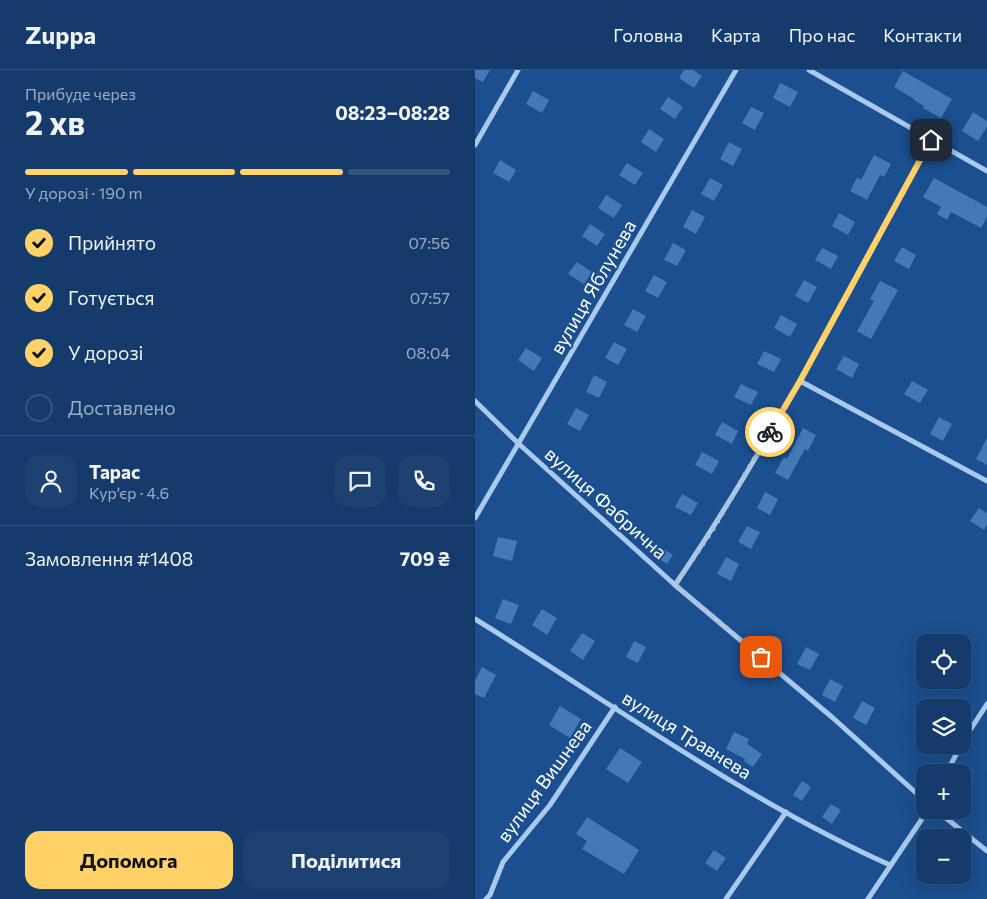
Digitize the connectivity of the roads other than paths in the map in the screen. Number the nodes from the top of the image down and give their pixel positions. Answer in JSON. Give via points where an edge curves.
{"nodes":[{"id":1,"x":518,"y":70,"type":"edge"},
{"id":2,"x":736,"y":70,"type":"edge"},
{"id":3,"x":809,"y":70,"type":"edge"},
{"id":4,"x":931,"y":140,"type":"junction"},
{"id":5,"x":475,"y":145,"type":"edge"},
{"id":6,"x":987,"y":171,"type":"edge"},
{"id":7,"x":800,"y":381,"type":"junction"},
{"id":8,"x":475,"y":401,"type":"edge"},
{"id":9,"x":519,"y":444,"type":"junction"},
{"id":10,"x":987,"y":481,"type":"edge"},
{"id":11,"x":475,"y":518,"type":"edge"},
{"id":12,"x":675,"y":585,"type":"junction"},
{"id":13,"x":475,"y":619,"type":"edge"},
{"id":14,"x":987,"y":704,"type":"edge"},
{"id":15,"x":615,"y":707,"type":"junction"},
{"id":16,"x":971,"y":729,"type":"edge"},
{"id":17,"x":916,"y":792,"type":"edge"},
{"id":18,"x":786,"y":812,"type":"junction"},
{"id":19,"x":922,"y":819,"type":"edge"},
{"id":20,"x":947,"y":819,"type":"edge"},
{"id":21,"x":987,"y":851,"type":"edge"},
{"id":22,"x":890,"y":865,"type":"junction"},
{"id":23,"x":487,"y":899,"type":"edge"},
{"id":24,"x":726,"y":899,"type":"edge"},
{"id":25,"x":868,"y":899,"type":"edge"}],
"edges":[{"from":1,"to":5,"type":"street"},
{"from":2,"to":9,"type":"street","name":"вулиця Яблунева"},
{"from":3,"to":4,"type":"street"},
{"from":4,"to":6,"type":"street"},
{"from":4,"to":7,"type":"street"},
{"from":7,"to":10,"type":"street"},
{"from":7,"to":12,"type":"street","via":[[713,529]]},
{"from":8,"to":9,"type":"street","name":"вулиця Фабрична"},
{"from":9,"to":11,"type":"street","name":"вулиця Яблунева"},
{"from":9,"to":12,"type":"street","name":"вулиця Фабрична"},
{"from":12,"to":17,"type":"street","name":"вулиця Фабрична"},
{"from":13,"to":15,"type":"street","name":"вулиця Травнева"},
{"from":14,"to":16,"type":"street"},
{"from":15,"to":18,"type":"street","name":"вулиця Травнева"},
{"from":15,"to":23,"type":"street","name":"вулиця Вишнева","via":[[550,805],[503,862]]},
{"from":18,"to":22,"type":"street","name":"вулиця Травнева","via":[[841,843]]},
{"from":18,"to":24,"type":"street"},
{"from":19,"to":22,"type":"street"},
{"from":20,"to":21,"type":"street"},
{"from":22,"to":25,"type":"street"}]}
